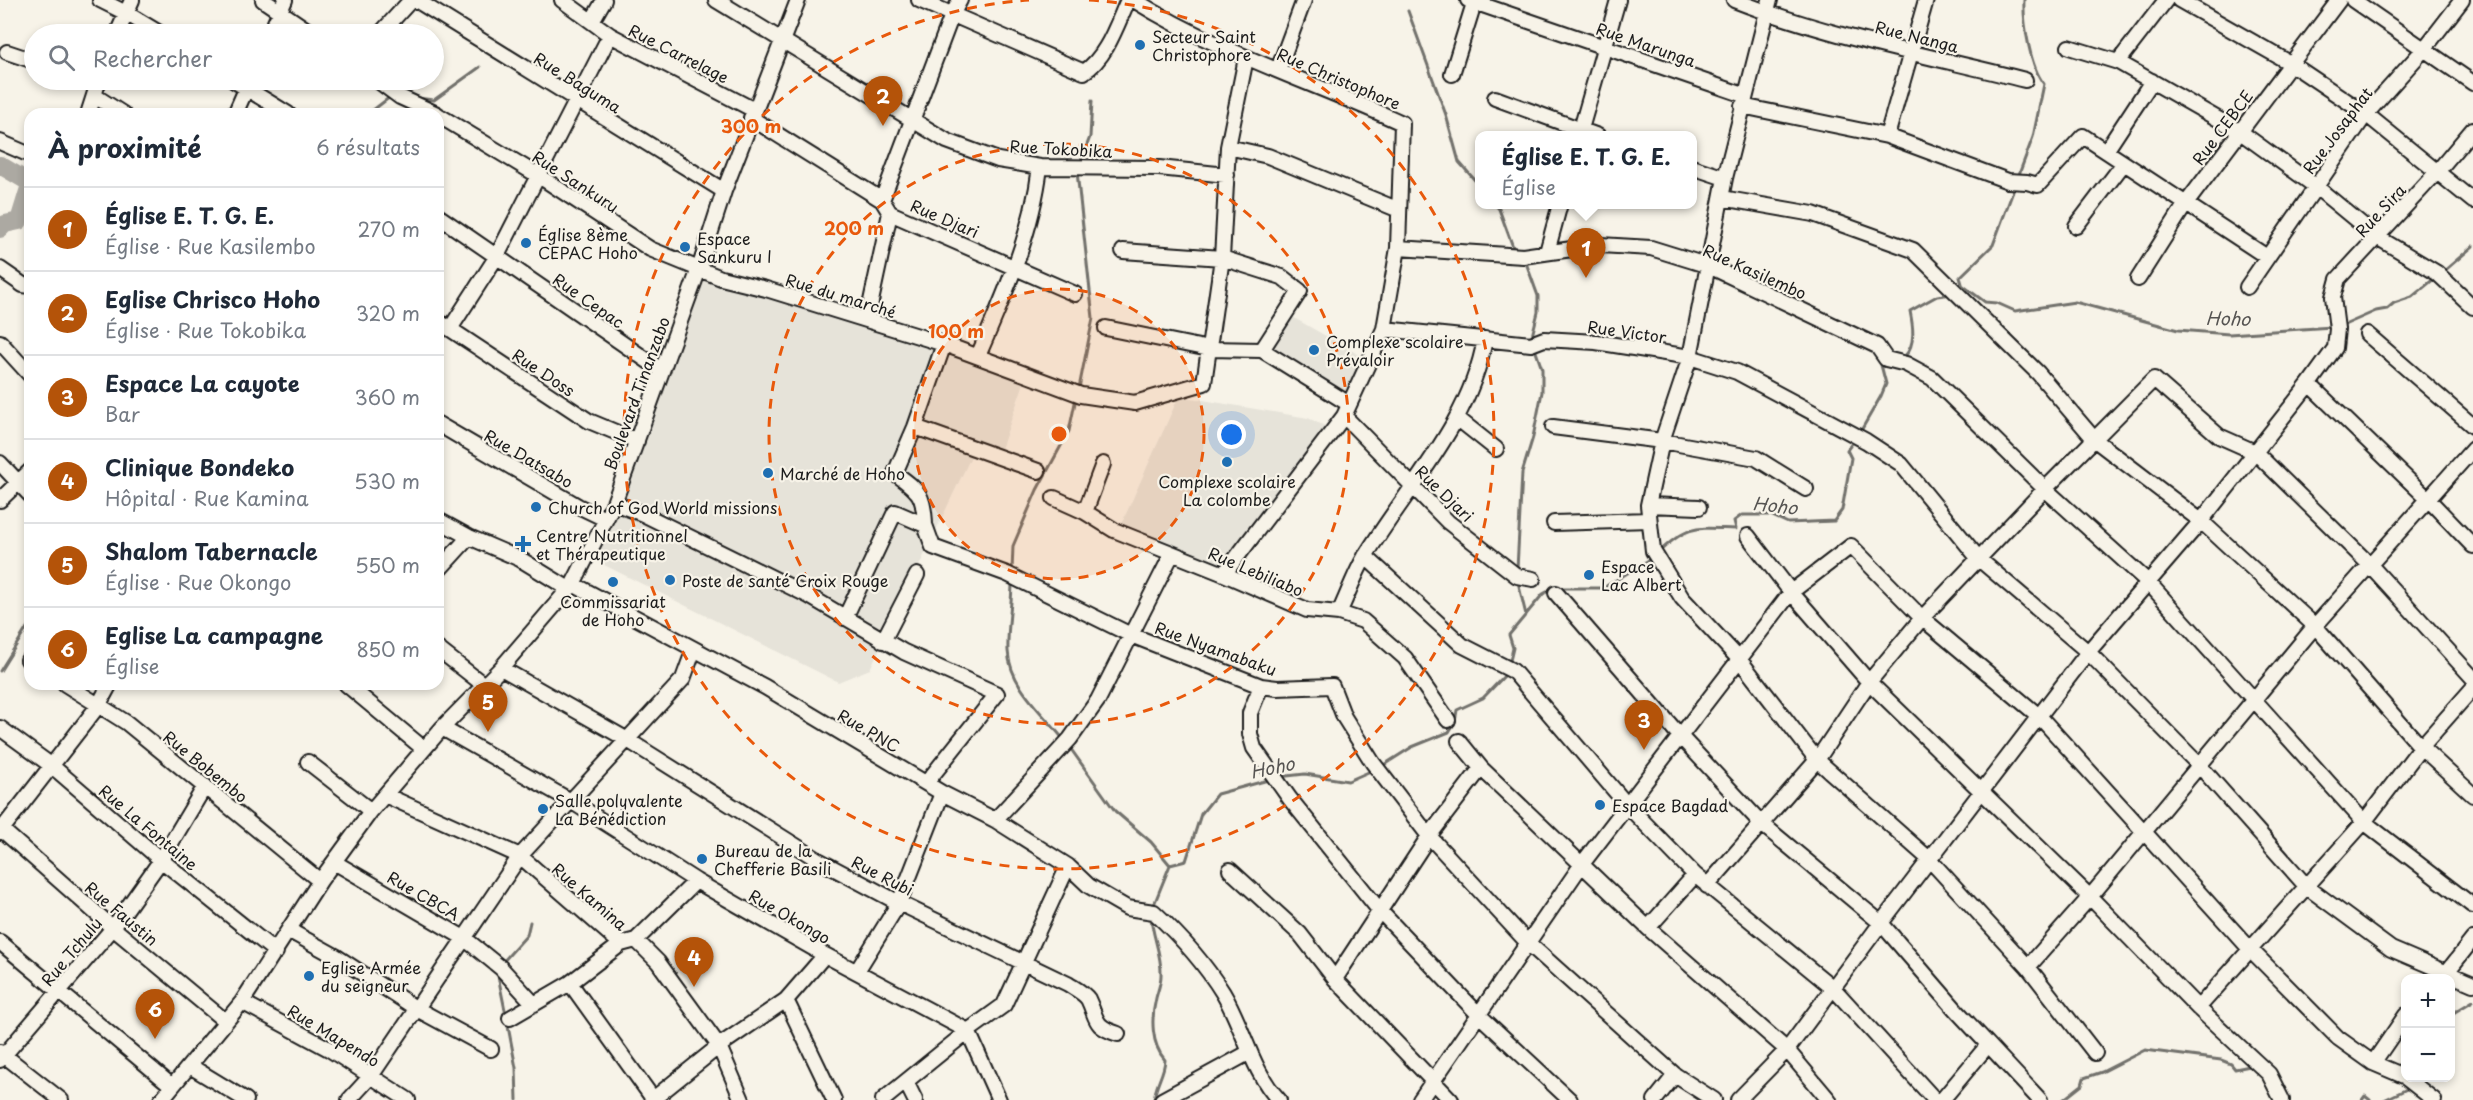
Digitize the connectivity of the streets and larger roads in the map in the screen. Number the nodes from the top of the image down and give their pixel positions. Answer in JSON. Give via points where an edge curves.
{"nodes":[{"id":1,"x":100,"y":0,"type":"edge"},
{"id":2,"x":263,"y":0,"type":"edge"},
{"id":3,"x":414,"y":0,"type":"edge"},
{"id":4,"x":562,"y":0,"type":"edge"},
{"id":5,"x":604,"y":0,"type":"edge"},
{"id":6,"x":716,"y":0,"type":"edge"},
{"id":7,"x":798,"y":0,"type":"edge"},
{"id":8,"x":919,"y":0,"type":"edge"},
{"id":9,"x":960,"y":0,"type":"edge"},
{"id":10,"x":1128,"y":0,"type":"edge"},
{"id":11,"x":1134,"y":0,"type":"edge"},
{"id":12,"x":1304,"y":0,"type":"edge"},
{"id":13,"x":1618,"y":0,"type":"edge"},
{"id":14,"x":1734,"y":0,"type":"edge"},
{"id":15,"x":1926,"y":0,"type":"edge"},
{"id":16,"x":2166,"y":0,"type":"edge"},
{"id":17,"x":2179,"y":0,"type":"edge"},
{"id":18,"x":2339,"y":0,"type":"edge"},
{"id":19,"x":2353,"y":0,"type":"edge"},
{"id":20,"x":2463,"y":0,"type":"edge"},
{"id":21,"x":1473,"y":1,"type":"edge"},
{"id":22,"x":129,"y":6,"type":"edge"},
{"id":23,"x":282,"y":6,"type":"edge"},
{"id":24,"x":1769,"y":7,"type":"edge"},
{"id":25,"x":952,"y":15,"type":"junction"},
{"id":26,"x":591,"y":21,"type":"junction"},
{"id":27,"x":121,"y":24,"type":"edge"},
{"id":28,"x":150,"y":24,"type":"edge"},
{"id":29,"x":274,"y":24,"type":"edge"},
{"id":30,"x":302,"y":24,"type":"edge"},
{"id":31,"x":390,"y":24,"type":"edge"},
{"id":32,"x":610,"y":35,"type":"junction"},
{"id":33,"x":782,"y":39,"type":"junction"},
{"id":34,"x":1604,"y":47,"type":"junction"},
{"id":35,"x":2069,"y":47,"type":"dead end"},
{"id":36,"x":2425,"y":48,"type":"junction"},
{"id":37,"x":7,"y":52,"type":"dead end"},
{"id":38,"x":1912,"y":52,"type":"junction"},
{"id":39,"x":24,"y":58,"type":"edge"},
{"id":40,"x":1246,"y":58,"type":"junction"},
{"id":41,"x":2118,"y":62,"type":"junction"},
{"id":42,"x":2290,"y":63,"type":"junction"},
{"id":43,"x":1278,"y":70,"type":"junction"},
{"id":44,"x":1452,"y":74,"type":"dead end"},
{"id":45,"x":2025,"y":80,"type":"dead end"},
{"id":46,"x":2152,"y":81,"type":"junction"},
{"id":47,"x":2473,"y":83,"type":"edge"},
{"id":48,"x":93,"y":90,"type":"edge"},
{"id":49,"x":100,"y":90,"type":"edge"},
{"id":50,"x":246,"y":90,"type":"edge"},
{"id":51,"x":257,"y":90,"type":"edge"},
{"id":52,"x":391,"y":90,"type":"edge"},
{"id":53,"x":1495,"y":98,"type":"dead end"},
{"id":54,"x":576,"y":100,"type":"junction"},
{"id":55,"x":1743,"y":100,"type":"junction"},
{"id":56,"x":89,"y":108,"type":"edge"},
{"id":57,"x":117,"y":108,"type":"edge"},
{"id":58,"x":238,"y":108,"type":"edge"},
{"id":59,"x":280,"y":108,"type":"edge"},
{"id":60,"x":424,"y":108,"type":"edge"},
{"id":61,"x":752,"y":114,"type":"junction"},
{"id":62,"x":2366,"y":114,"type":"junction"},
{"id":63,"x":444,"y":118,"type":"edge"},
{"id":64,"x":912,"y":120,"type":"junction"},
{"id":65,"x":2473,"y":129,"type":"edge"},
{"id":66,"x":1577,"y":131,"type":"edge"},
{"id":67,"x":1579,"y":131,"type":"edge"},
{"id":68,"x":2239,"y":131,"type":"junction"},
{"id":69,"x":1887,"y":136,"type":"junction"},
{"id":70,"x":0,"y":142,"type":"edge"},
{"id":71,"x":1228,"y":147,"type":"junction"},
{"id":72,"x":2106,"y":151,"type":"junction"},
{"id":73,"x":24,"y":152,"type":"edge"},
{"id":74,"x":2124,"y":163,"type":"junction"},
{"id":75,"x":1040,"y":167,"type":"junction"},
{"id":76,"x":1697,"y":169,"type":"edge"},
{"id":77,"x":2438,"y":172,"type":"junction"},
{"id":78,"x":1227,"y":175,"type":"junction"},
{"id":79,"x":539,"y":176,"type":"junction"},
{"id":80,"x":1725,"y":178,"type":"junction"},
{"id":81,"x":2315,"y":186,"type":"junction"},
{"id":82,"x":724,"y":191,"type":"junction"},
{"id":83,"x":1722,"y":198,"type":"junction"},
{"id":84,"x":882,"y":200,"type":"junction"},
{"id":85,"x":2473,"y":201,"type":"edge"},
{"id":86,"x":2185,"y":205,"type":"junction"},
{"id":87,"x":1559,"y":209,"type":"edge"},
{"id":88,"x":1399,"y":210,"type":"junction"},
{"id":89,"x":890,"y":213,"type":"junction"},
{"id":90,"x":444,"y":220,"type":"edge"},
{"id":91,"x":2076,"y":226,"type":"dead end"},
{"id":92,"x":2377,"y":237,"type":"junction"},
{"id":93,"x":1398,"y":248,"type":"junction"},
{"id":94,"x":1123,"y":251,"type":"dead end"},
{"id":95,"x":1547,"y":252,"type":"junction"},
{"id":96,"x":497,"y":256,"type":"junction"},
{"id":97,"x":2267,"y":257,"type":"junction"},
{"id":98,"x":1222,"y":258,"type":"junction"},
{"id":99,"x":1709,"y":266,"type":"junction"},
{"id":100,"x":1017,"y":267,"type":"junction"},
{"id":101,"x":0,"y":269,"type":"edge"},
{"id":102,"x":699,"y":269,"type":"junction"},
{"id":103,"x":2138,"y":279,"type":"dead end"},
{"id":104,"x":24,"y":285,"type":"edge"},
{"id":105,"x":2247,"y":287,"type":"dead end"},
{"id":106,"x":1076,"y":294,"type":"dead end"},
{"id":107,"x":2473,"y":307,"type":"edge"},
{"id":108,"x":867,"y":320,"type":"junction"},
{"id":109,"x":444,"y":325,"type":"edge"},
{"id":110,"x":1106,"y":328,"type":"dead end"},
{"id":111,"x":1384,"y":328,"type":"junction"},
{"id":112,"x":450,"y":329,"type":"junction"},
{"id":113,"x":2367,"y":334,"type":"dead end"},
{"id":114,"x":1485,"y":339,"type":"junction"},
{"id":115,"x":0,"y":342,"type":"edge"},
{"id":116,"x":944,"y":344,"type":"junction"},
{"id":117,"x":1209,"y":349,"type":"junction"},
{"id":118,"x":1262,"y":351,"type":"junction"},
{"id":119,"x":978,"y":356,"type":"junction"},
{"id":120,"x":1690,"y":357,"type":"junction"},
{"id":121,"x":24,"y":368,"type":"edge"},
{"id":122,"x":661,"y":370,"type":"junction"},
{"id":123,"x":2309,"y":384,"type":"junction"},
{"id":124,"x":1346,"y":410,"type":"junction"},
{"id":125,"x":1457,"y":418,"type":"junction"},
{"id":126,"x":2473,"y":426,"type":"edge"},
{"id":127,"x":915,"y":427,"type":"junction"},
{"id":128,"x":1553,"y":427,"type":"dead end"},
{"id":129,"x":444,"y":428,"type":"edge"},
{"id":130,"x":2095,"y":440,"type":"junction"},
{"id":131,"x":638,"y":441,"type":"junction"},
{"id":132,"x":1662,"y":441,"type":"junction"},
{"id":133,"x":1496,"y":449,"type":"dead end"},
{"id":134,"x":2473,"y":449,"type":"edge"},
{"id":135,"x":2255,"y":452,"type":"junction"},
{"id":136,"x":0,"y":463,"type":"edge"},
{"id":137,"x":1103,"y":464,"type":"dead end"},
{"id":138,"x":1038,"y":471,"type":"dead end"},
{"id":139,"x":24,"y":478,"type":"edge"},
{"id":140,"x":19,"y":483,"type":"junction"},
{"id":141,"x":1414,"y":486,"type":"junction"},
{"id":142,"x":24,"y":488,"type":"edge"},
{"id":143,"x":1806,"y":489,"type":"dead end"},
{"id":144,"x":2045,"y":489,"type":"junction"},
{"id":145,"x":1054,"y":498,"type":"dead end"},
{"id":146,"x":2428,"y":499,"type":"junction"},
{"id":147,"x":0,"y":500,"type":"edge"},
{"id":148,"x":614,"y":503,"type":"junction"},
{"id":149,"x":1648,"y":505,"type":"junction"},
{"id":150,"x":1699,"y":507,"type":"dead end"},
{"id":151,"x":1085,"y":512,"type":"junction"},
{"id":152,"x":605,"y":519,"type":"junction"},
{"id":153,"x":1649,"y":520,"type":"junction"},
{"id":154,"x":2201,"y":521,"type":"junction"},
{"id":155,"x":444,"y":523,"type":"edge"},
{"id":156,"x":1554,"y":523,"type":"dead end"},
{"id":157,"x":925,"y":525,"type":"junction"},
{"id":158,"x":1748,"y":536,"type":"dead end"},
{"id":159,"x":469,"y":537,"type":"junction"},
{"id":160,"x":2473,"y":546,"type":"edge"},
{"id":161,"x":1172,"y":554,"type":"junction"},
{"id":162,"x":1365,"y":556,"type":"junction"},
{"id":163,"x":1979,"y":559,"type":"junction"},
{"id":164,"x":444,"y":564,"type":"edge"},
{"id":165,"x":2370,"y":565,"type":"junction"},
{"id":166,"x":1224,"y":574,"type":"junction"},
{"id":167,"x":917,"y":575,"type":"dead end"},
{"id":168,"x":1533,"y":579,"type":"dead end"},
{"id":169,"x":2148,"y":582,"type":"junction"},
{"id":170,"x":571,"y":587,"type":"junction"},
{"id":171,"x":1791,"y":592,"type":"junction"},
{"id":172,"x":1556,"y":593,"type":"dead end"},
{"id":173,"x":1339,"y":614,"type":"junction"},
{"id":174,"x":844,"y":618,"type":"junction"},
{"id":175,"x":1922,"y":618,"type":"junction"},
{"id":176,"x":2315,"y":626,"type":"junction"},
{"id":177,"x":1131,"y":634,"type":"junction"},
{"id":178,"x":884,"y":641,"type":"junction"},
{"id":179,"x":694,"y":650,"type":"junction"},
{"id":180,"x":2088,"y":652,"type":"junction"},
{"id":181,"x":444,"y":654,"type":"edge"},
{"id":182,"x":1739,"y":660,"type":"junction"},
{"id":183,"x":501,"y":668,"type":"junction"},
{"id":184,"x":2473,"y":678,"type":"edge"},
{"id":185,"x":1869,"y":682,"type":"junction"},
{"id":186,"x":484,"y":685,"type":"junction"},
{"id":187,"x":1261,"y":686,"type":"junction"},
{"id":188,"x":2473,"y":688,"type":"edge"},
{"id":189,"x":74,"y":690,"type":"edge"},
{"id":190,"x":107,"y":690,"type":"edge"},
{"id":191,"x":353,"y":690,"type":"edge"},
{"id":192,"x":2255,"y":700,"type":"junction"},
{"id":193,"x":98,"y":706,"type":"junction"},
{"id":194,"x":2040,"y":717,"type":"junction"},
{"id":195,"x":1448,"y":720,"type":"dead end"},
{"id":196,"x":0,"y":728,"type":"edge"},
{"id":197,"x":442,"y":728,"type":"junction"},
{"id":198,"x":1680,"y":736,"type":"junction"},
{"id":199,"x":626,"y":739,"type":"junction"},
{"id":200,"x":1460,"y":741,"type":"dead end"},
{"id":201,"x":2421,"y":747,"type":"junction"},
{"id":202,"x":424,"y":749,"type":"junction"},
{"id":203,"x":1817,"y":760,"type":"junction"},
{"id":204,"x":308,"y":762,"type":"dead end"},
{"id":205,"x":2199,"y":765,"type":"junction"},
{"id":206,"x":52,"y":766,"type":"junction"},
{"id":207,"x":1481,"y":768,"type":"junction"},
{"id":208,"x":927,"y":782,"type":"junction"},
{"id":209,"x":205,"y":786,"type":"junction"},
{"id":210,"x":1981,"y":791,"type":"junction"},
{"id":211,"x":942,"y":793,"type":"junction"},
{"id":212,"x":385,"y":795,"type":"junction"},
{"id":213,"x":2473,"y":795,"type":"edge"},
{"id":214,"x":571,"y":801,"type":"junction"},
{"id":215,"x":1627,"y":805,"type":"junction"},
{"id":216,"x":371,"y":811,"type":"junction"},
{"id":217,"x":995,"y":820,"type":"junction"},
{"id":218,"x":2364,"y":822,"type":"junction"},
{"id":219,"x":1762,"y":824,"type":"junction"},
{"id":220,"x":0,"y":830,"type":"edge"},
{"id":221,"x":2144,"y":830,"type":"junction"},
{"id":222,"x":1430,"y":836,"type":"junction"},
{"id":223,"x":519,"y":856,"type":"junction"},
{"id":224,"x":161,"y":860,"type":"junction"},
{"id":225,"x":1929,"y":860,"type":"junction"},
{"id":226,"x":334,"y":862,"type":"junction"},
{"id":227,"x":1582,"y":864,"type":"junction"},
{"id":228,"x":1068,"y":866,"type":"junction"},
{"id":229,"x":1230,"y":870,"type":"dead end"},
{"id":230,"x":1695,"y":875,"type":"junction"},
{"id":231,"x":320,"y":881,"type":"junction"},
{"id":232,"x":696,"y":881,"type":"junction"},
{"id":233,"x":1707,"y":886,"type":"junction"},
{"id":234,"x":2307,"y":887,"type":"junction"},
{"id":235,"x":2090,"y":897,"type":"junction"},
{"id":236,"x":899,"y":903,"type":"junction"},
{"id":237,"x":2473,"y":906,"type":"edge"},
{"id":238,"x":1380,"y":911,"type":"junction"},
{"id":239,"x":1881,"y":923,"type":"junction"},
{"id":240,"x":113,"y":928,"type":"junction"},
{"id":241,"x":1648,"y":928,"type":"junction"},
{"id":242,"x":290,"y":931,"type":"junction"},
{"id":243,"x":464,"y":938,"type":"junction"},
{"id":244,"x":2473,"y":939,"type":"edge"},
{"id":245,"x":636,"y":940,"type":"junction"},
{"id":246,"x":0,"y":942,"type":"edge"},
{"id":247,"x":1527,"y":942,"type":"junction"},
{"id":248,"x":621,"y":944,"type":"junction"},
{"id":249,"x":2250,"y":949,"type":"junction"},
{"id":250,"x":276,"y":952,"type":"junction"},
{"id":251,"x":825,"y":955,"type":"junction"},
{"id":252,"x":1023,"y":964,"type":"junction"},
{"id":253,"x":2028,"y":967,"type":"junction"},
{"id":254,"x":856,"y":971,"type":"junction"},
{"id":255,"x":2438,"y":973,"type":"edge"},
{"id":256,"x":1335,"y":979,"type":"junction"},
{"id":257,"x":570,"y":983,"type":"junction"},
{"id":258,"x":2473,"y":984,"type":"edge"},
{"id":259,"x":1833,"y":988,"type":"junction"},
{"id":260,"x":58,"y":992,"type":"junction"},
{"id":261,"x":786,"y":1000,"type":"junction"},
{"id":262,"x":242,"y":1002,"type":"junction"},
{"id":263,"x":534,"y":1004,"type":"junction"},
{"id":264,"x":2198,"y":1008,"type":"junction"},
{"id":265,"x":417,"y":1009,"type":"junction"},
{"id":266,"x":1479,"y":1015,"type":"junction"},
{"id":267,"x":510,"y":1018,"type":"dead end"},
{"id":268,"x":225,"y":1021,"type":"junction"},
{"id":269,"x":2401,"y":1022,"type":"edge"},
{"id":270,"x":968,"y":1031,"type":"junction"},
{"id":271,"x":1118,"y":1034,"type":"dead end"},
{"id":272,"x":1988,"y":1045,"type":"junction"},
{"id":273,"x":719,"y":1046,"type":"junction"},
{"id":274,"x":491,"y":1049,"type":"dead end"},
{"id":275,"x":1787,"y":1050,"type":"junction"},
{"id":276,"x":1250,"y":1052,"type":"junction"},
{"id":277,"x":2095,"y":1053,"type":"dead end"},
{"id":278,"x":1,"y":1056,"type":"edge"},
{"id":279,"x":2373,"y":1063,"type":"junction"},
{"id":280,"x":190,"y":1066,"type":"junction"},
{"id":281,"x":1675,"y":1075,"type":"junction"},
{"id":282,"x":370,"y":1076,"type":"junction"},
{"id":283,"x":2401,"y":1076,"type":"edge"},
{"id":284,"x":1433,"y":1081,"type":"junction"},
{"id":285,"x":906,"y":1082,"type":"junction"},
{"id":286,"x":2412,"y":1082,"type":"edge"},
{"id":287,"x":172,"y":1086,"type":"junction"},
{"id":288,"x":61,"y":1100,"type":"edge"},
{"id":289,"x":161,"y":1100,"type":"edge"},
{"id":290,"x":246,"y":1100,"type":"edge"},
{"id":291,"x":348,"y":1100,"type":"edge"},
{"id":292,"x":408,"y":1100,"type":"edge"},
{"id":293,"x":653,"y":1100,"type":"edge"},
{"id":294,"x":742,"y":1100,"type":"edge"},
{"id":295,"x":834,"y":1100,"type":"edge"},
{"id":296,"x":882,"y":1100,"type":"edge"},
{"id":297,"x":915,"y":1100,"type":"edge"},
{"id":298,"x":999,"y":1100,"type":"edge"},
{"id":299,"x":1162,"y":1100,"type":"edge"},
{"id":300,"x":1279,"y":1100,"type":"edge"},
{"id":301,"x":1420,"y":1100,"type":"edge"},
{"id":302,"x":1451,"y":1100,"type":"edge"},
{"id":303,"x":1570,"y":1100,"type":"edge"},
{"id":304,"x":1655,"y":1100,"type":"edge"},
{"id":305,"x":1714,"y":1100,"type":"edge"},
{"id":306,"x":1738,"y":1100,"type":"edge"},
{"id":307,"x":1829,"y":1100,"type":"edge"},
{"id":308,"x":1935,"y":1100,"type":"edge"},
{"id":309,"x":1942,"y":1100,"type":"edge"},
{"id":310,"x":2040,"y":1100,"type":"edge"},
{"id":311,"x":2282,"y":1100,"type":"edge"},
{"id":312,"x":2434,"y":1100,"type":"edge"}],
"edges":[{"from":1,"to":22,"type":"street"},
{"from":2,"to":23,"type":"street"},
{"from":3,"to":31,"type":"street"},
{"from":3,"to":54,"type":"street","name":"Rue Baguma"},
{"from":4,"to":26,"type":"street","name":"Rue Carrelage"},
{"from":5,"to":26,"type":"street"},
{"from":6,"to":33,"type":"street","name":"Rue Tokobika"},
{"from":7,"to":33,"type":"street","name":"Boulevard Tinanzabo"},
{"from":8,"to":25,"type":"street"},
{"from":9,"to":25,"type":"street"},
{"from":10,"to":25,"type":"street","via":[[1102,54],[1084,72]]},
{"from":11,"to":40,"type":"street","name":"Rue Christophore"},
{"from":12,"to":43,"type":"street"},
{"from":13,"to":34,"type":"street"},
{"from":14,"to":24,"type":"street","name":"Rue Nanga"},
{"from":15,"to":38,"type":"street"},
{"from":16,"to":41,"type":"street"},
{"from":17,"to":42,"type":"street"},
{"from":18,"to":42,"type":"street","name":"Rue CEBCE"},
{"from":19,"to":36,"type":"street"},
{"from":20,"to":36,"type":"street","name":"Rue Josaphat"},
{"from":21,"to":34,"type":"street","name":"Rue Marunga"},
{"from":21,"to":44,"type":"street"},
{"from":22,"to":27,"type":"street"},
{"from":22,"to":28,"type":"street"},
{"from":23,"to":29,"type":"street"},
{"from":23,"to":30,"type":"street"},
{"from":24,"to":38,"type":"street","name":"Rue Nanga"},
{"from":24,"to":55,"type":"street"},
{"from":25,"to":64,"type":"street"},
{"from":26,"to":32,"type":"street","name":"Rue Carrelage"},
{"from":32,"to":54,"type":"street"},
{"from":32,"to":61,"type":"street","name":"Rue Carrelage"},
{"from":33,"to":61,"type":"street","name":"Boulevard Tinanzabo"},
{"from":33,"to":64,"type":"street","name":"Rue Tokobika"},
{"from":34,"to":55,"type":"street","name":"Rue Marunga"},
{"from":34,"to":67,"type":"street"},
{"from":35,"to":41,"type":"street"},
{"from":36,"to":47,"type":"street"},
{"from":36,"to":62,"type":"street","name":"Rue Josaphat"},
{"from":37,"to":39,"type":"street"},
{"from":38,"to":45,"type":"street","name":"Rue Nanga"},
{"from":38,"to":69,"type":"street"},
{"from":40,"to":43,"type":"street","name":"Rue Christophore"},
{"from":40,"to":71,"type":"street"},
{"from":41,"to":46,"type":"street"},
{"from":42,"to":62,"type":"street"},
{"from":42,"to":68,"type":"street","name":"Rue CEBCE"},
{"from":43,"to":88,"type":"street","name":"Rue Christophore","via":[[1402,123]]},
{"from":46,"to":68,"type":"street"},
{"from":46,"to":72,"type":"street"},
{"from":48,"to":56,"type":"street"},
{"from":49,"to":57,"type":"street"},
{"from":50,"to":58,"type":"street"},
{"from":51,"to":59,"type":"street"},
{"from":52,"to":60,"type":"street","name":"Rue Sankuru"},
{"from":53,"to":66,"type":"street"},
{"from":54,"to":79,"type":"street"},
{"from":54,"to":82,"type":"street","name":"Rue Baguma"},
{"from":55,"to":69,"type":"street","name":"Rue Marunga"},
{"from":55,"to":80,"type":"street"},
{"from":61,"to":82,"type":"street","name":"Boulevard Tinanzabo"},
{"from":61,"to":84,"type":"street","name":"Rue Djari"},
{"from":62,"to":77,"type":"street"},
{"from":62,"to":81,"type":"street","name":"Rue Josaphat"},
{"from":63,"to":79,"type":"street","name":"Rue Sankuru"},
{"from":64,"to":75,"type":"street","name":"Rue Tokobika","via":[[947,141],[988,157]]},
{"from":64,"to":84,"type":"street"},
{"from":65,"to":77,"type":"street","name":"Rue Sira"},
{"from":68,"to":81,"type":"street"},
{"from":68,"to":86,"type":"street","name":"Rue CEBCE"},
{"from":69,"to":72,"type":"street","name":"Rue Marunga","via":[[2008,181],[2038,186],[2083,136]]},
{"from":70,"to":73,"type":"street"},
{"from":71,"to":78,"type":"street"},
{"from":71,"to":88,"type":"street","via":[[1268,156]]},
{"from":72,"to":74,"type":"street"},
{"from":74,"to":86,"type":"street"},
{"from":74,"to":91,"type":"street"},
{"from":75,"to":78,"type":"street","name":"Rue Tokobika","via":[[1159,168]]},
{"from":75,"to":100,"type":"street","via":[[1036,201]]},
{"from":76,"to":80,"type":"street"},
{"from":77,"to":85,"type":"street"},
{"from":77,"to":92,"type":"street","name":"Rue Sira"},
{"from":78,"to":98,"type":"street"},
{"from":79,"to":96,"type":"street"},
{"from":79,"to":102,"type":"street","name":"Rue Sankuru","via":[[650,249]]},
{"from":80,"to":83,"type":"street"},
{"from":81,"to":92,"type":"street"},
{"from":81,"to":97,"type":"street","name":"Rue Josaphat"},
{"from":82,"to":102,"type":"street","name":"Boulevard Tinanzabo"},
{"from":83,"to":99,"type":"street"},
{"from":83,"to":130,"type":"street","via":[[1813,214],[1913,250],[2037,373]]},
{"from":84,"to":89,"type":"street","name":"Rue Djari"},
{"from":86,"to":97,"type":"street"},
{"from":86,"to":103,"type":"street","name":"Rue CEBCE"},
{"from":87,"to":95,"type":"street"},
{"from":88,"to":93,"type":"street"},
{"from":89,"to":100,"type":"street","name":"Rue Djari"},
{"from":89,"to":108,"type":"street"},
{"from":90,"to":96,"type":"street","name":"Rue Cepac"},
{"from":92,"to":107,"type":"street","via":[[2439,274]]},
{"from":92,"to":123,"type":"street","name":"Rue Sira","via":[[2338,279],[2333,297],[2335,348]]},
{"from":93,"to":95,"type":"street","name":"Rue Kasilembo","via":[[1523,256]]},
{"from":93,"to":111,"type":"street"},
{"from":94,"to":98,"type":"street"},
{"from":95,"to":99,"type":"street","name":"Rue Kasilembo","via":[[1600,245],[1651,248]]},
{"from":96,"to":112,"type":"street"},
{"from":96,"to":122,"type":"street","name":"Rue Cepac"},
{"from":97,"to":105,"type":"street","name":"Rue Josaphat"},
{"from":98,"to":117,"type":"street"},
{"from":98,"to":118,"type":"street","via":[[1282,278],[1300,291]]},
{"from":99,"to":120,"type":"street"},
{"from":99,"to":144,"type":"street","name":"Rue Kasilembo","via":[[1877,346],[1886,359],[1906,364],[1932,378]]},
{"from":100,"to":106,"type":"street","name":"Rue Djari"},
{"from":100,"to":119,"type":"street"},
{"from":101,"to":104,"type":"street"},
{"from":102,"to":108,"type":"street","name":"Rue du marché"},
{"from":102,"to":122,"type":"street","name":"Boulevard Tinanzabo"},
{"from":108,"to":116,"type":"street","name":"Rue du marché"},
{"from":109,"to":112,"type":"street","name":"Rue Doss"},
{"from":110,"to":117,"type":"street","name":"Rue Djari"},
{"from":111,"to":114,"type":"street","name":"Rue Victor"},
{"from":111,"to":124,"type":"street"},
{"from":112,"to":131,"type":"street","name":"Rue Doss","via":[[589,422]]},
{"from":113,"to":126,"type":"street"},
{"from":114,"to":120,"type":"street","name":"Rue Victor","via":[[1596,342]]},
{"from":114,"to":125,"type":"street","via":[[1481,360]]},
{"from":115,"to":121,"type":"street"},
{"from":116,"to":119,"type":"street","name":"Rue du marché"},
{"from":116,"to":127,"type":"street"},
{"from":117,"to":118,"type":"street","name":"Rue Djari"},
{"from":117,"to":119,"type":"street","name":"Rue du marché","via":[[1204,382],[1135,403],[1078,394]]},
{"from":118,"to":124,"type":"street","name":"Rue Djari"},
{"from":120,"to":132,"type":"street"},
{"from":120,"to":163,"type":"street","name":"Rue Victor","via":[[1737,372],[1866,441],[1901,465]]},
{"from":122,"to":131,"type":"street","name":"Boulevard Tinanzabo"},
{"from":123,"to":135,"type":"street"},
{"from":123,"to":146,"type":"street"},
{"from":124,"to":141,"type":"street","name":"Rue Djari"},
{"from":124,"to":166,"type":"street"},
{"from":125,"to":133,"type":"street"},
{"from":125,"to":141,"type":"street"},
{"from":127,"to":138,"type":"street"},
{"from":127,"to":157,"type":"street","via":[[896,472],[917,489],[925,505]]},
{"from":128,"to":132,"type":"street"},
{"from":129,"to":152,"type":"street","name":"Rue Datsabo"},
{"from":130,"to":135,"type":"street","via":[[2154,379],[2219,436]]},
{"from":130,"to":144,"type":"street"},
{"from":130,"to":154,"type":"street"},
{"from":131,"to":148,"type":"street","name":"Boulevard Tinanzabo"},
{"from":132,"to":143,"type":"street","via":[[1756,458]]},
{"from":132,"to":149,"type":"street"},
{"from":134,"to":146,"type":"street"},
{"from":135,"to":154,"type":"street"},
{"from":135,"to":165,"type":"street"},
{"from":136,"to":140,"type":"street"},
{"from":137,"to":151,"type":"street"},
{"from":139,"to":140,"type":"street"},
{"from":140,"to":142,"type":"street"},
{"from":140,"to":147,"type":"street"},
{"from":141,"to":162,"type":"street"},
{"from":141,"to":168,"type":"street","name":"Rue Djari","via":[[1448,522],[1517,576]]},
{"from":144,"to":163,"type":"street"},
{"from":144,"to":169,"type":"street"},
{"from":145,"to":151,"type":"street","name":"Rue Lebiliabo"},
{"from":146,"to":160,"type":"street"},
{"from":146,"to":165,"type":"street"},
{"from":148,"to":152,"type":"street","name":"Boulevard Tinanzabo"},
{"from":148,"to":174,"type":"street","via":[[809,596]]},
{"from":149,"to":150,"type":"street"},
{"from":149,"to":153,"type":"street"},
{"from":151,"to":161,"type":"street","name":"Rue Lebiliabo","via":[[1114,531]]},
{"from":152,"to":170,"type":"street","name":"Boulevard Tinanzabo"},
{"from":153,"to":156,"type":"street"},
{"from":153,"to":182,"type":"street","via":[[1656,556],[1682,598]]},
{"from":154,"to":169,"type":"street"},
{"from":154,"to":176,"type":"street"},
{"from":155,"to":159,"type":"street","name":"Rue PNC"},
{"from":157,"to":174,"type":"street","via":[[895,512]]},
{"from":157,"to":177,"type":"street","name":"Rue Nyamabaku","via":[[933,547],[1010,575]]},
{"from":158,"to":171,"type":"street"},
{"from":159,"to":164,"type":"street"},
{"from":159,"to":170,"type":"street","name":"Rue PNC"},
{"from":161,"to":166,"type":"street","name":"Rue Lebiliabo"},
{"from":161,"to":177,"type":"street"},
{"from":162,"to":173,"type":"street"},
{"from":162,"to":215,"type":"street","via":[[1462,645],[1508,669]]},
{"from":163,"to":175,"type":"street"},
{"from":163,"to":180,"type":"street","name":"Rue Victor"},
{"from":165,"to":176,"type":"street"},
{"from":165,"to":184,"type":"street"},
{"from":166,"to":173,"type":"street","name":"Rue Lebiliabo","via":[[1307,610]]},
{"from":167,"to":178,"type":"street"},
{"from":169,"to":180,"type":"street"},
{"from":169,"to":192,"type":"street"},
{"from":170,"to":179,"type":"street","name":"Rue PNC"},
{"from":170,"to":183,"type":"street","name":"Boulevard Tinanzabo"},
{"from":171,"to":175,"type":"street","via":[[1851,546]]},
{"from":171,"to":182,"type":"street"},
{"from":171,"to":185,"type":"street"},
{"from":172,"to":198,"type":"street"},
{"from":173,"to":195,"type":"street","name":"Rue Lebiliabo","via":[[1363,621],[1404,658]]},
{"from":174,"to":178,"type":"street"},
{"from":175,"to":185,"type":"street"},
{"from":175,"to":194,"type":"street"},
{"from":176,"to":192,"type":"street"},
{"from":176,"to":201,"type":"street"},
{"from":177,"to":187,"type":"street","name":"Rue Nyamabaku"},
{"from":177,"to":217,"type":"street","via":[[1098,700],[1066,743]]},
{"from":178,"to":208,"type":"street","via":[[997,694]]},
{"from":179,"to":199,"type":"street","via":[[683,679]]},
{"from":179,"to":208,"type":"street","name":"Rue PNC"},
{"from":180,"to":194,"type":"street"},
{"from":180,"to":205,"type":"street","name":"Rue Victor"},
{"from":181,"to":186,"type":"street"},
{"from":182,"to":198,"type":"street"},
{"from":182,"to":203,"type":"street"},
{"from":183,"to":186,"type":"street","name":"Boulevard Tinanzabo"},
{"from":183,"to":199,"type":"street","name":"Rue Rubi"},
{"from":185,"to":203,"type":"street"},
{"from":185,"to":210,"type":"street"},
{"from":186,"to":197,"type":"street","name":"Boulevard Tinanzabo"},
{"from":187,"to":222,"type":"street","name":"Rue Nyamabaku","via":[[1332,686],[1344,717],[1375,766]]},
{"from":187,"to":238,"type":"street","via":[[1250,713],[1254,748]]},
{"from":188,"to":201,"type":"street"},
{"from":189,"to":193,"type":"street","name":"Rue Bobembo"},
{"from":190,"to":193,"type":"street"},
{"from":191,"to":202,"type":"street"},
{"from":192,"to":205,"type":"street"},
{"from":192,"to":218,"type":"street"},
{"from":193,"to":206,"type":"street"},
{"from":193,"to":209,"type":"street","name":"Rue Bobembo","via":[[127,723]]},
{"from":194,"to":210,"type":"street"},
{"from":194,"to":221,"type":"street"},
{"from":196,"to":206,"type":"street","name":"Rue La Fontaine"},
{"from":197,"to":202,"type":"street","name":"Boulevard Tinanzabo"},
{"from":197,"to":214,"type":"street","name":"Rue Okongo"},
{"from":198,"to":215,"type":"street"},
{"from":198,"to":219,"type":"street"},
{"from":199,"to":214,"type":"street"},
{"from":199,"to":236,"type":"street","name":"Rue Rubi","via":[[820,861]]},
{"from":200,"to":207,"type":"street"},
{"from":201,"to":213,"type":"street"},
{"from":201,"to":218,"type":"street"},
{"from":202,"to":212,"type":"street","name":"Boulevard Tinanzabo"},
{"from":203,"to":219,"type":"street"},
{"from":203,"to":225,"type":"street"},
{"from":204,"to":216,"type":"street"},
{"from":205,"to":221,"type":"street"},
{"from":205,"to":234,"type":"street","name":"Rue Victor"},
{"from":206,"to":220,"type":"street"},
{"from":206,"to":224,"type":"street","name":"Rue La Fontaine"},
{"from":207,"to":222,"type":"street"},
{"from":207,"to":227,"type":"street"},
{"from":208,"to":211,"type":"street","name":"Rue PNC"},
{"from":209,"to":224,"type":"street","name":"Rue Tchulu"},
{"from":209,"to":231,"type":"street","name":"Rue Bobembo"},
{"from":210,"to":225,"type":"street"},
{"from":210,"to":235,"type":"street"},
{"from":211,"to":217,"type":"street","name":"Rue PNC"},
{"from":211,"to":236,"type":"street"},
{"from":212,"to":216,"type":"street","name":"Boulevard Tinanzabo"},
{"from":212,"to":223,"type":"street","name":"Rue Kamina"},
{"from":214,"to":223,"type":"street"},
{"from":214,"to":232,"type":"street","name":"Rue Okongo"},
{"from":215,"to":227,"type":"street"},
{"from":215,"to":230,"type":"street"},
{"from":216,"to":226,"type":"street","name":"Boulevard Tinanzabo"},
{"from":217,"to":228,"type":"street","name":"Rue PNC"},
{"from":218,"to":234,"type":"street"},
{"from":218,"to":237,"type":"street"},
{"from":219,"to":233,"type":"street"},
{"from":219,"to":239,"type":"street"},
{"from":220,"to":240,"type":"street","name":"Rue Faustin"},
{"from":221,"to":235,"type":"street"},
{"from":221,"to":249,"type":"street"},
{"from":222,"to":238,"type":"street"},
{"from":222,"to":247,"type":"street"},
{"from":223,"to":243,"type":"street"},
{"from":223,"to":248,"type":"street","name":"Rue Kamina"},
{"from":224,"to":240,"type":"street","name":"Rue Tchulu"},
{"from":224,"to":250,"type":"street","name":"Rue La Fontaine"},
{"from":225,"to":239,"type":"street"},
{"from":225,"to":253,"type":"street"},
{"from":226,"to":231,"type":"street","name":"Boulevard Tinanzabo"},
{"from":226,"to":243,"type":"street","name":"Rue CBCA"},
{"from":227,"to":241,"type":"street"},
{"from":227,"to":247,"type":"street"},
{"from":228,"to":252,"type":"street"},
{"from":228,"to":276,"type":"street","name":"Rue PNC","via":[[1089,886],[1127,908],[1149,911],[1169,925],[1223,993]]},
{"from":229,"to":256,"type":"street","via":[[1300,934]]},
{"from":230,"to":233,"type":"street"},
{"from":230,"to":241,"type":"street"},
{"from":231,"to":242,"type":"street","name":"Boulevard Tinanzabo"},
{"from":232,"to":245,"type":"street"},
{"from":232,"to":251,"type":"street","name":"Rue Okongo"},
{"from":233,"to":259,"type":"street"},
{"from":234,"to":249,"type":"street"},
{"from":234,"to":255,"type":"street","name":"Rue Victor","via":[[2391,949]]},
{"from":235,"to":253,"type":"street"},
{"from":235,"to":264,"type":"street"},
{"from":236,"to":252,"type":"street","name":"Rue Rubi"},
{"from":236,"to":254,"type":"street"},
{"from":238,"to":256,"type":"street"},
{"from":238,"to":266,"type":"street"},
{"from":239,"to":259,"type":"street"},
{"from":239,"to":272,"type":"street"},
{"from":240,"to":260,"type":"street","name":"Rue Tchulu"},
{"from":240,"to":268,"type":"street","name":"Rue Faustin"},
{"from":241,"to":275,"type":"street"},
{"from":242,"to":250,"type":"street","name":"Boulevard Tinanzabo"},
{"from":242,"to":265,"type":"street"},
{"from":243,"to":263,"type":"street","name":"Rue CBCA"},
{"from":243,"to":265,"type":"street"},
{"from":244,"to":255,"type":"street"},
{"from":245,"to":248,"type":"street","name":"Rue Kamina"},
{"from":245,"to":273,"type":"street","name":"Rue Kamina","via":[[658,963]]},
{"from":246,"to":260,"type":"street"},
{"from":247,"to":266,"type":"street"},
{"from":247,"to":281,"type":"street"},
{"from":248,"to":257,"type":"street"},
{"from":249,"to":264,"type":"street"},
{"from":249,"to":279,"type":"street","via":[[2338,1038]]},
{"from":250,"to":262,"type":"street","name":"Boulevard Tinanzabo"},
{"from":251,"to":254,"type":"street","name":"Rue Okongo"},
{"from":251,"to":261,"type":"street"},
{"from":252,"to":270,"type":"street","via":[[1004,1005]]},
{"from":252,"to":271,"type":"street","name":"Rue Rubi","via":[[1087,997],[1095,1020],[1104,1030]]},
{"from":253,"to":277,"type":"street"},
{"from":254,"to":270,"type":"street","name":"Rue Okongo"},
{"from":255,"to":258,"type":"street","name":"Rue Victor"},
{"from":256,"to":284,"type":"street"},
{"from":257,"to":263,"type":"street"},
{"from":257,"to":293,"type":"street"},
{"from":259,"to":275,"type":"street"},
{"from":259,"to":308,"type":"street"},
{"from":260,"to":278,"type":"street","name":"Rue Tchulu"},
{"from":260,"to":287,"type":"street"},
{"from":261,"to":273,"type":"street"},
{"from":261,"to":295,"type":"street"},
{"from":262,"to":268,"type":"street","name":"Boulevard Tinanzabo"},
{"from":262,"to":282,"type":"street","name":"Rue Mapendo"},
{"from":263,"to":267,"type":"street"},
{"from":264,"to":311,"type":"street","via":[[2269,1074]]},
{"from":265,"to":274,"type":"street"},
{"from":265,"to":282,"type":"street"},
{"from":266,"to":284,"type":"street"},
{"from":266,"to":303,"type":"street"},
{"from":268,"to":280,"type":"street","name":"Boulevard Tinanzabo"},
{"from":269,"to":279,"type":"street"},
{"from":270,"to":285,"type":"street"},
{"from":270,"to":298,"type":"street"},
{"from":272,"to":309,"type":"street"},
{"from":272,"to":310,"type":"street"},
{"from":273,"to":293,"type":"street"},
{"from":273,"to":294,"type":"street","name":"Rue Kamina"},
{"from":275,"to":306,"type":"street"},
{"from":275,"to":307,"type":"street"},
{"from":276,"to":299,"type":"street"},
{"from":276,"to":300,"type":"street"},
{"from":278,"to":288,"type":"street"},
{"from":279,"to":283,"type":"street"},
{"from":280,"to":287,"type":"street","name":"Boulevard Tinanzabo"},
{"from":280,"to":290,"type":"street"},
{"from":281,"to":304,"type":"street"},
{"from":281,"to":305,"type":"street"},
{"from":282,"to":291,"type":"street"},
{"from":282,"to":292,"type":"street","name":"Rue Mapendo"},
{"from":284,"to":301,"type":"street"},
{"from":284,"to":302,"type":"street"},
{"from":285,"to":296,"type":"street"},
{"from":285,"to":297,"type":"street"},
{"from":286,"to":312,"type":"street"},
{"from":287,"to":289,"type":"street","name":"Boulevard Tinanzabo"}]}
